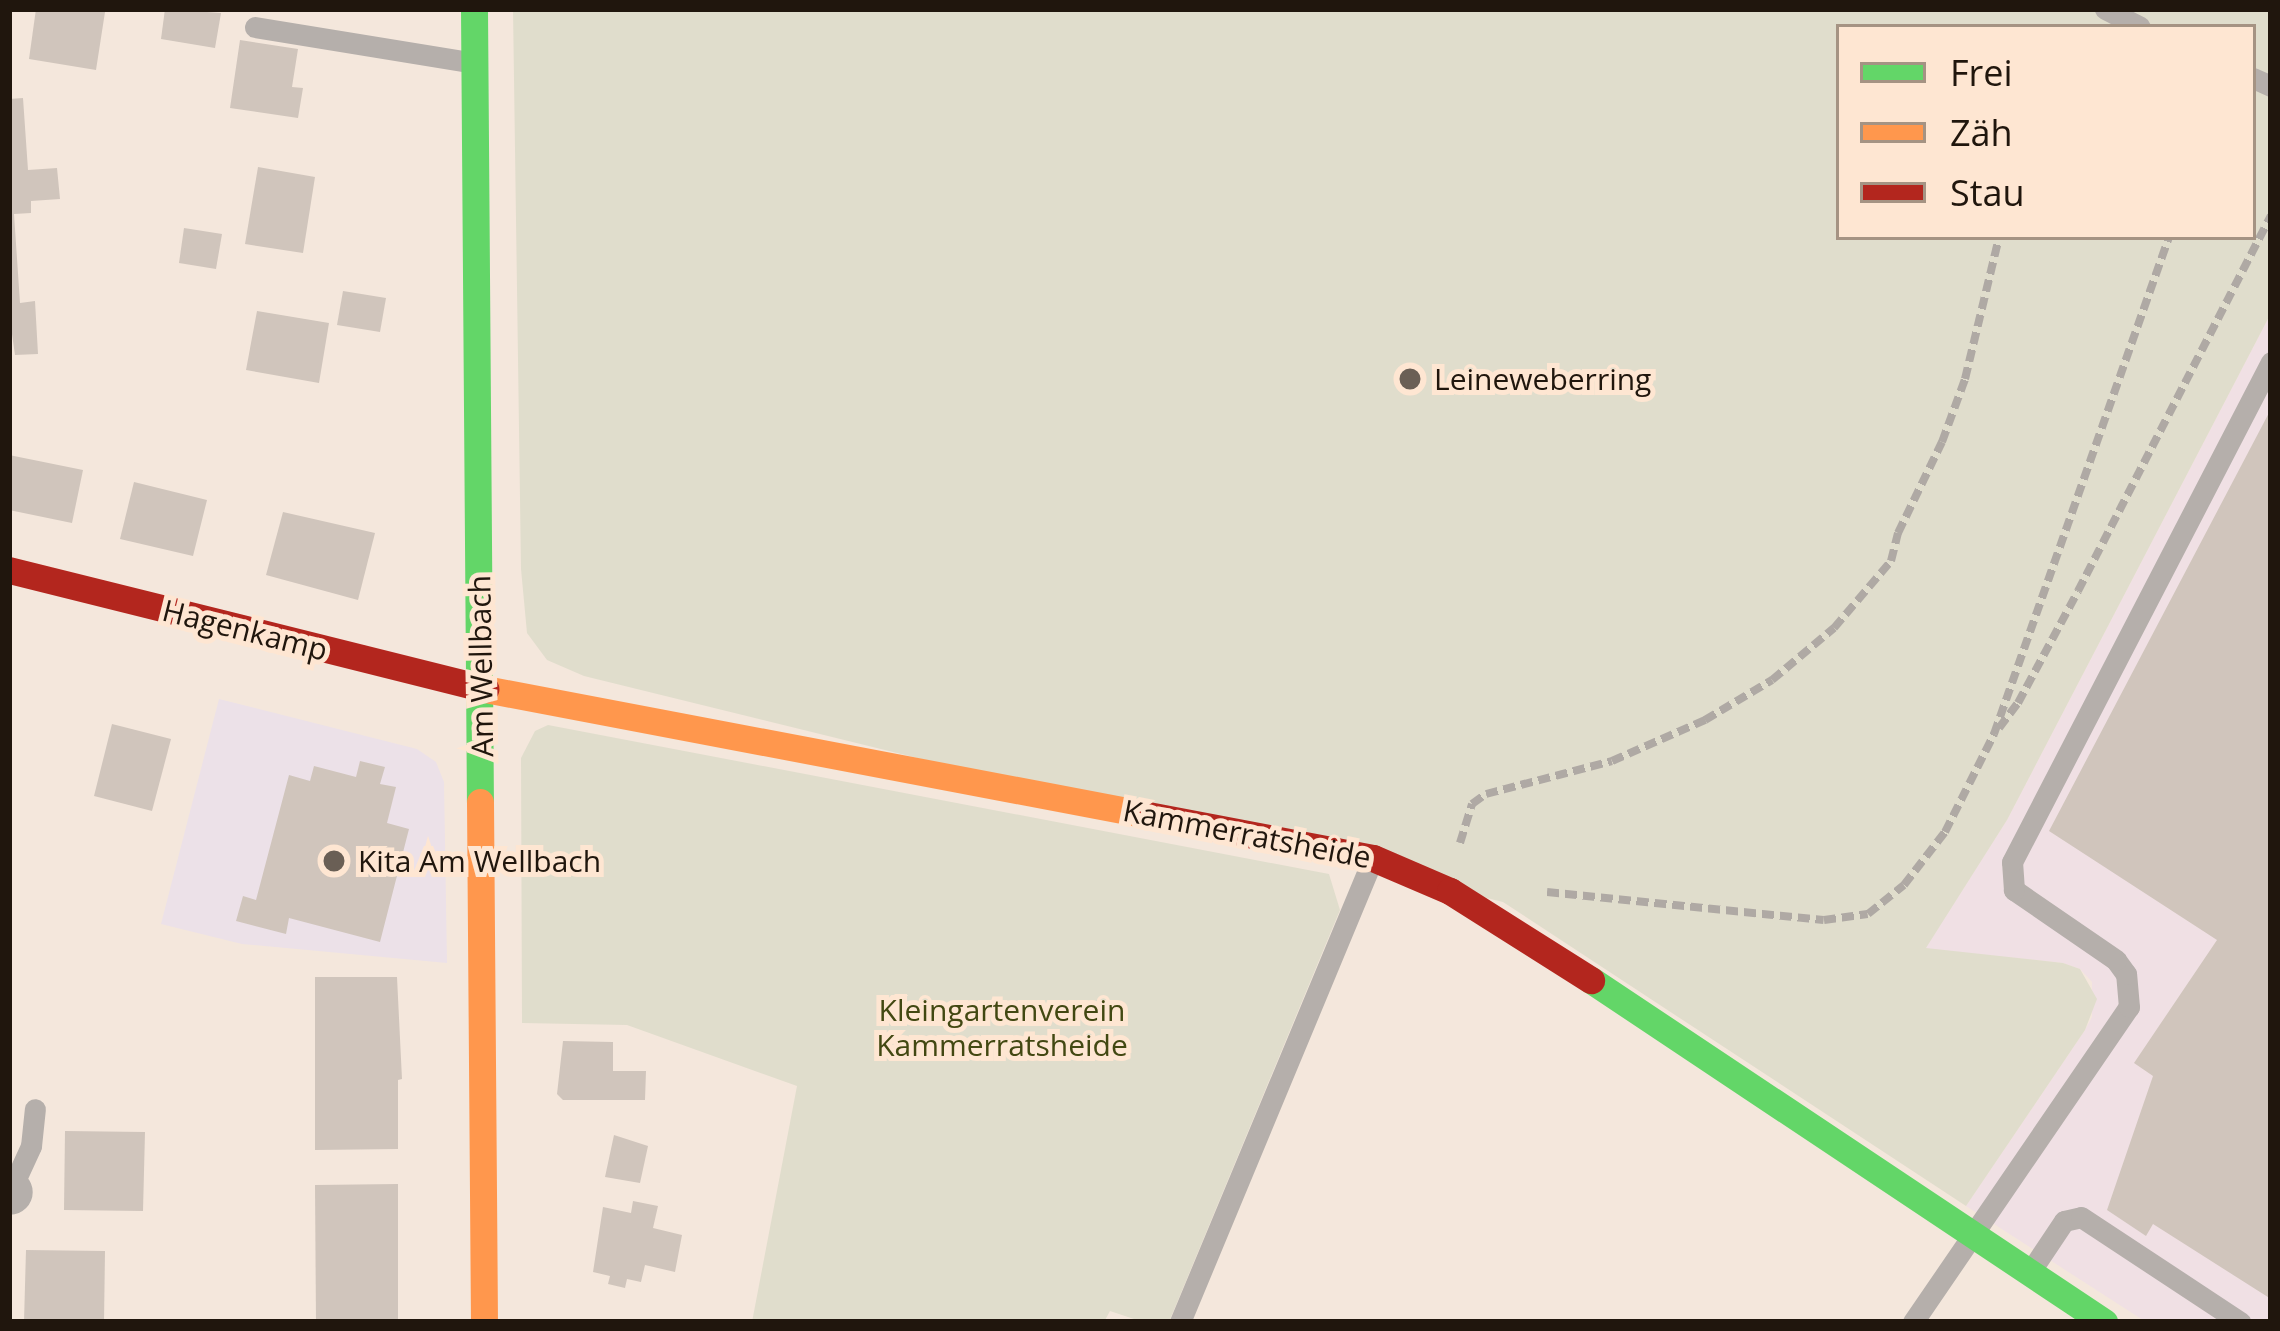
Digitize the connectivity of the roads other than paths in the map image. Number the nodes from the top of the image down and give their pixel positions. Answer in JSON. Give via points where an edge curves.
{"nodes":[{"id":1,"x":474,"y":9,"type":"edge"},
{"id":2,"x":2104,"y":9,"type":"edge"},
{"id":3,"x":2134,"y":24,"type":"edge"},
{"id":4,"x":255,"y":27,"type":"dead end"},
{"id":5,"x":475,"y":63,"type":"junction"},
{"id":6,"x":2271,"y":362,"type":"edge"},
{"id":7,"x":9,"y":571,"type":"edge"},
{"id":8,"x":482,"y":688,"type":"junction"},
{"id":9,"x":1373,"y":857,"type":"junction"},
{"id":10,"x":35,"y":1109,"type":"dead end"},
{"id":11,"x":9,"y":1193,"type":"edge"},
{"id":12,"x":1974,"y":1236,"type":"junction"},
{"id":13,"x":2029,"y":1273,"type":"junction"},
{"id":14,"x":484,"y":1322,"type":"edge"},
{"id":15,"x":1180,"y":1322,"type":"edge"},
{"id":16,"x":1913,"y":1322,"type":"edge"},
{"id":17,"x":2104,"y":1322,"type":"edge"},
{"id":18,"x":2240,"y":1322,"type":"edge"}],
"edges":[{"from":1,"to":5,"type":"street","name":"Am Wellbach"},
{"from":2,"to":3,"type":"lane"},
{"from":4,"to":5,"type":"lane"},
{"from":5,"to":8,"type":"street","name":"Am Wellbach"},
{"from":6,"to":12,"type":"lane","via":[[2012,862],[2014,890],[2116,960],[2129,1007]]},
{"from":7,"to":8,"type":"street","name":"Hagenkamp"},
{"from":8,"to":9,"type":"street","name":"Kammerratsheide"},
{"from":8,"to":14,"type":"street","name":"Am Wellbach"},
{"from":9,"to":12,"type":"street","name":"Kammerratsheide","via":[[1450,891]]},
{"from":9,"to":15,"type":"lane"},
{"from":10,"to":11,"type":"lane","via":[[31,1146]]},
{"from":12,"to":13,"type":"street","name":"Kammerratsheide"},
{"from":12,"to":16,"type":"lane"},
{"from":13,"to":17,"type":"street","name":"Kammerratsheide"},
{"from":13,"to":18,"type":"lane","via":[[2064,1221],[2081,1216]]}]}
